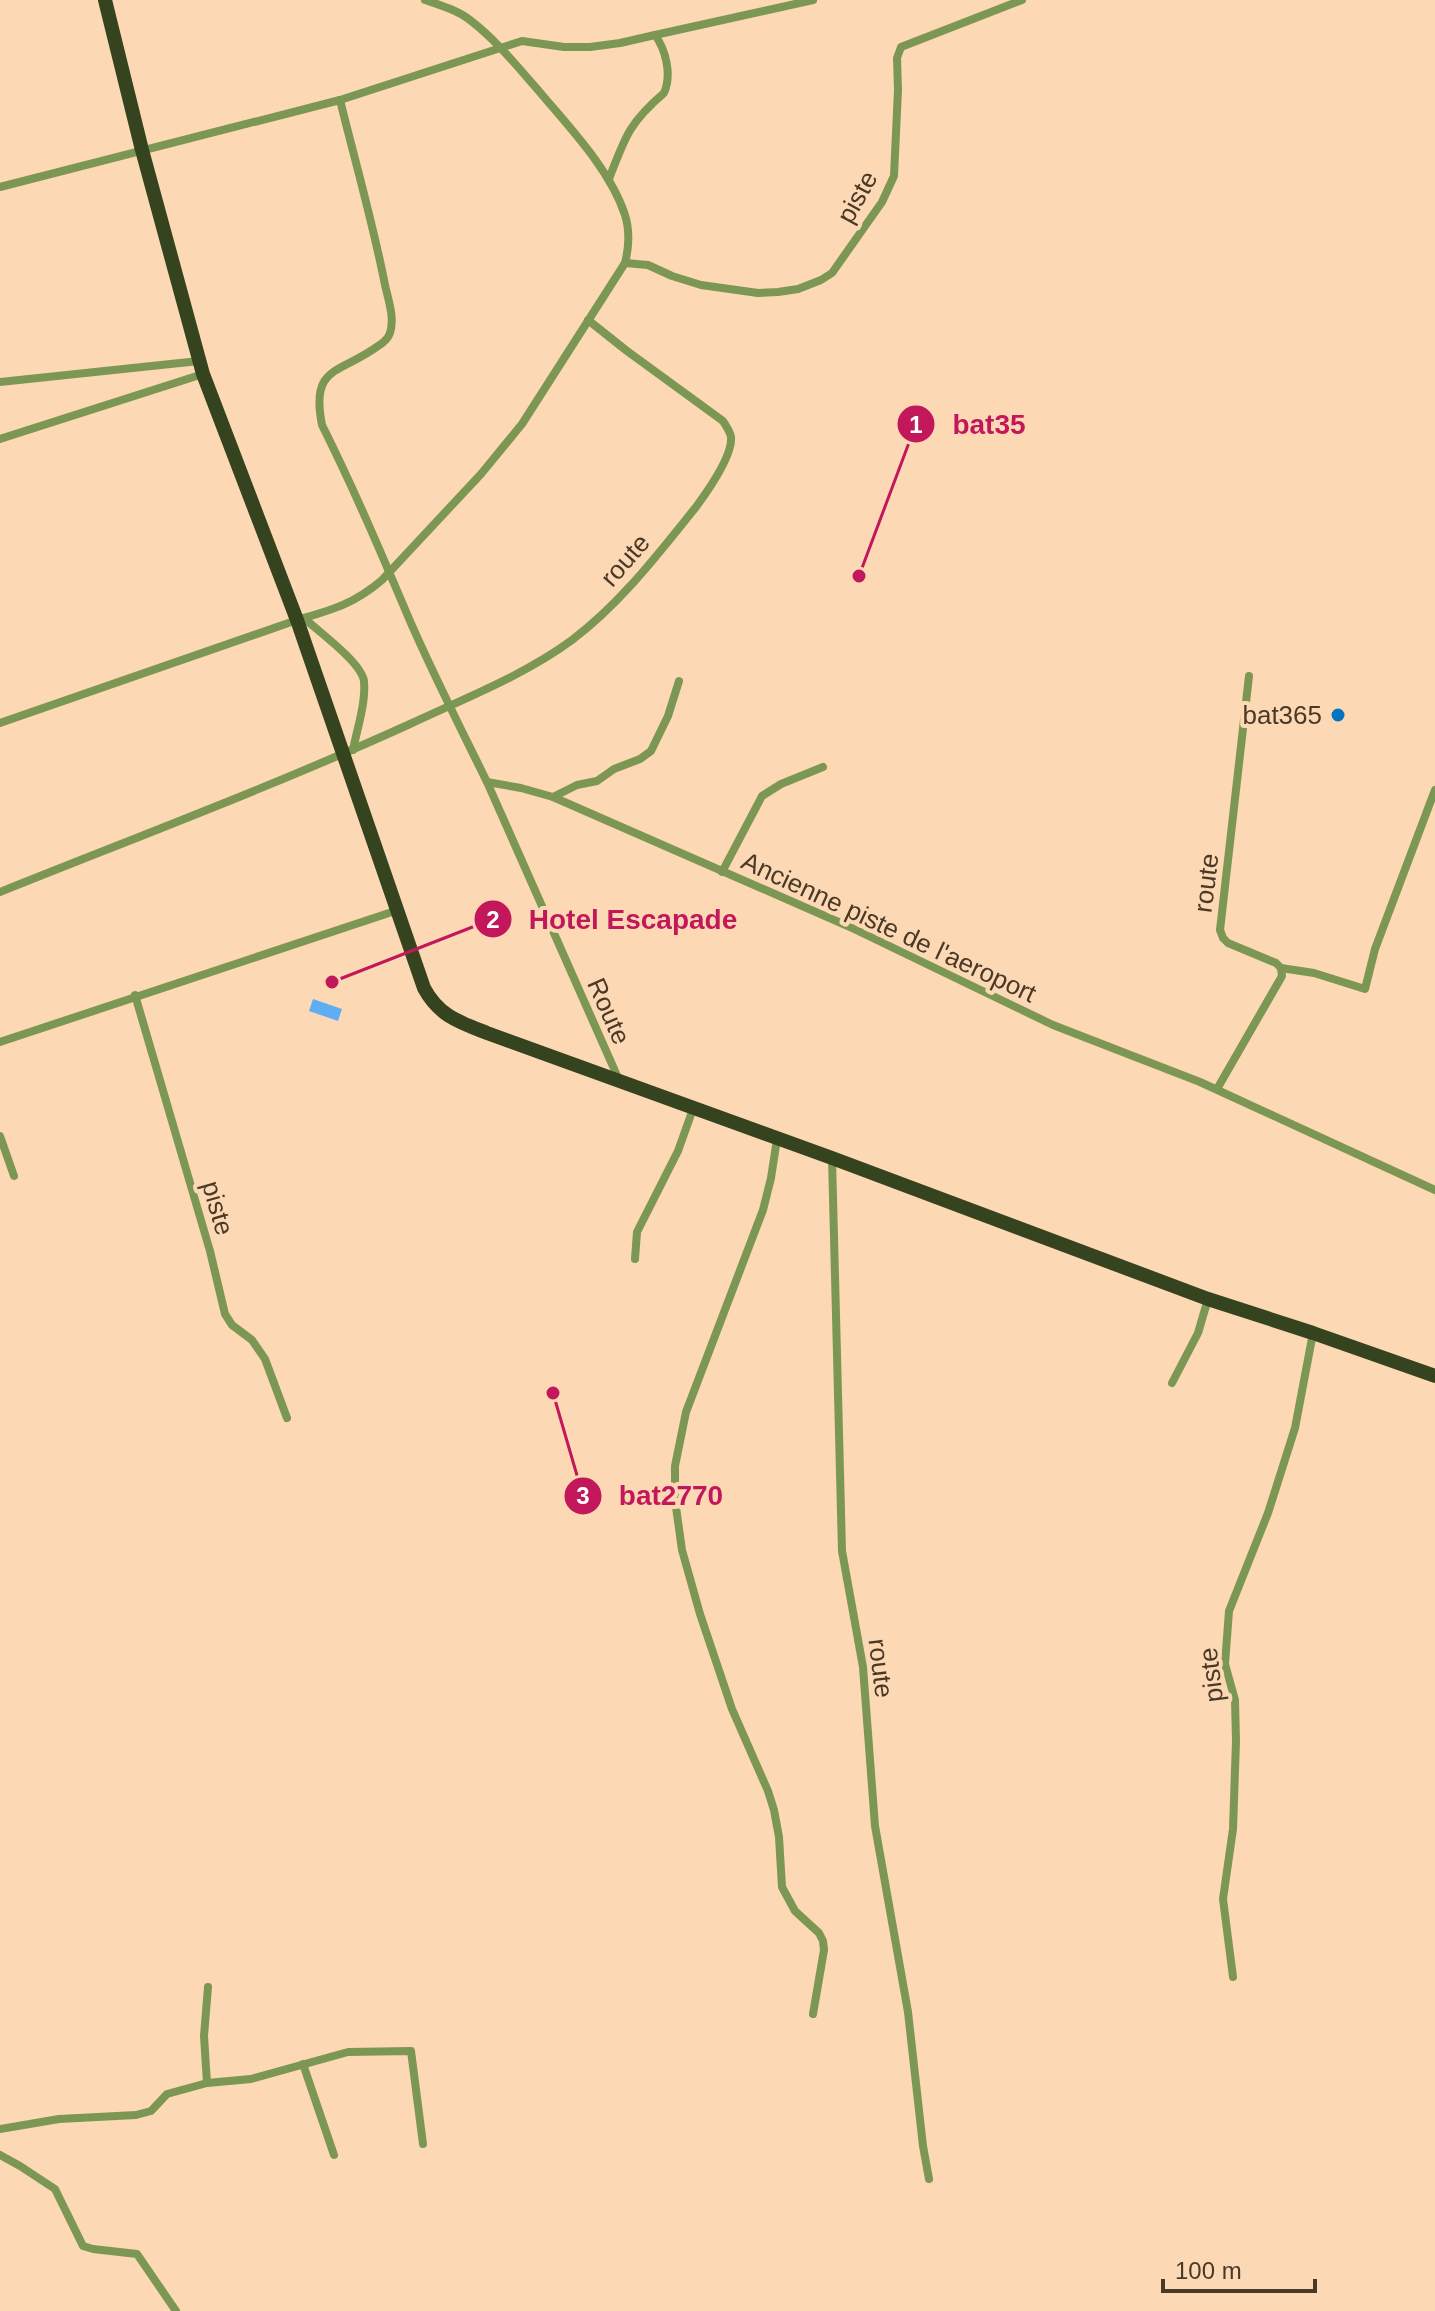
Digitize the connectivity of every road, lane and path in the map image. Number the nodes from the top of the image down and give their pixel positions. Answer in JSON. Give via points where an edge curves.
{"nodes":[{"id":1,"x":105,"y":0,"type":"edge"},
{"id":2,"x":425,"y":0,"type":"edge"},
{"id":3,"x":813,"y":0,"type":"edge"},
{"id":4,"x":1022,"y":0,"type":"edge"},
{"id":5,"x":655,"y":35,"type":"junction"},
{"id":6,"x":501,"y":47,"type":"junction"},
{"id":7,"x":340,"y":100,"type":"junction"},
{"id":8,"x":142,"y":150,"type":"junction"},
{"id":9,"x":609,"y":179,"type":"junction"},
{"id":10,"x":0,"y":187,"type":"edge"},
{"id":11,"x":625,"y":263,"type":"junction"},
{"id":12,"x":588,"y":320,"type":"junction"},
{"id":13,"x":201,"y":367,"type":"junction"},
{"id":14,"x":0,"y":382,"type":"edge"},
{"id":15,"x":0,"y":439,"type":"edge"},
{"id":16,"x":390,"y":571,"type":"junction"},
{"id":17,"x":301,"y":619,"type":"junction"},
{"id":18,"x":1249,"y":676,"type":"dead end"},
{"id":19,"x":679,"y":681,"type":"dead end"},
{"id":20,"x":449,"y":706,"type":"junction"},
{"id":21,"x":0,"y":723,"type":"edge"},
{"id":22,"x":348,"y":752,"type":"junction"},
{"id":23,"x":823,"y":767,"type":"dead end"},
{"id":24,"x":487,"y":782,"type":"junction"},
{"id":25,"x":1435,"y":790,"type":"edge"},
{"id":26,"x":553,"y":797,"type":"junction"},
{"id":27,"x":722,"y":872,"type":"junction"},
{"id":28,"x":0,"y":892,"type":"edge"},
{"id":29,"x":398,"y":910,"type":"junction"},
{"id":30,"x":1281,"y":968,"type":"junction"},
{"id":31,"x":135,"y":995,"type":"junction"},
{"id":32,"x":0,"y":1042,"type":"edge"},
{"id":33,"x":619,"y":1080,"type":"junction"},
{"id":34,"x":1217,"y":1089,"type":"junction"},
{"id":35,"x":693,"y":1109,"type":"junction"},
{"id":36,"x":0,"y":1136,"type":"edge"},
{"id":37,"x":777,"y":1139,"type":"junction"},
{"id":38,"x":832,"y":1158,"type":"junction"},
{"id":39,"x":14,"y":1176,"type":"dead end"},
{"id":40,"x":1435,"y":1190,"type":"edge"},
{"id":41,"x":635,"y":1259,"type":"dead end"},
{"id":42,"x":1208,"y":1299,"type":"junction"},
{"id":43,"x":1313,"y":1333,"type":"junction"},
{"id":44,"x":1435,"y":1376,"type":"edge"},
{"id":45,"x":1172,"y":1383,"type":"dead end"},
{"id":46,"x":287,"y":1418,"type":"dead end"},
{"id":47,"x":1233,"y":1977,"type":"dead end"},
{"id":48,"x":208,"y":1987,"type":"dead end"},
{"id":49,"x":813,"y":2014,"type":"dead end"},
{"id":50,"x":303,"y":2064,"type":"junction"},
{"id":51,"x":207,"y":2083,"type":"junction"},
{"id":52,"x":0,"y":2129,"type":"edge"},
{"id":53,"x":423,"y":2144,"type":"dead end"},
{"id":54,"x":0,"y":2155,"type":"edge"},
{"id":55,"x":334,"y":2155,"type":"dead end"},
{"id":56,"x":929,"y":2179,"type":"dead end"},
{"id":57,"x":176,"y":2311,"type":"edge"}],
"edges":[{"from":1,"to":8,"type":"highway"},
{"from":2,"to":6,"type":"street","via":[[469,19]]},
{"from":3,"to":5,"type":"street"},
{"from":4,"to":11,"type":"street","name":"piste","via":[[901,47],[894,176],[832,273],[789,291],[758,293],[701,285],[648,265]]},
{"from":5,"to":6,"type":"street","via":[[606,46],[522,41]]},
{"from":5,"to":9,"type":"street","via":[[667,66],[667,87],[633,123]]},
{"from":6,"to":7,"type":"street"},
{"from":6,"to":9,"type":"street"},
{"from":7,"to":8,"type":"street"},
{"from":7,"to":16,"type":"street","via":[[382,268],[391,332],[383,343],[326,377],[319,406],[322,425]]},
{"from":8,"to":10,"type":"street"},
{"from":8,"to":13,"type":"highway"},
{"from":9,"to":11,"type":"street","via":[[627,225]]},
{"from":11,"to":12,"type":"street"},
{"from":12,"to":16,"type":"street","via":[[522,424]]},
{"from":12,"to":20,"type":"street","name":"route","via":[[723,421],[729,429],[729,450],[701,500],[606,610],[543,659]]},
{"from":13,"to":14,"type":"street"},
{"from":13,"to":15,"type":"street"},
{"from":13,"to":17,"type":"highway"},
{"from":16,"to":17,"type":"street","via":[[364,596]]},
{"from":16,"to":20,"type":"street"},
{"from":17,"to":21,"type":"street"},
{"from":17,"to":22,"type":"highway"},
{"from":17,"to":22,"type":"street","via":[[361,671],[362,706]]},
{"from":18,"to":30,"type":"street","name":"route","via":[[1220,930],[1228,943]]},
{"from":19,"to":26,"type":"street","via":[[651,751],[597,781]]},
{"from":20,"to":22,"type":"street","name":"route"},
{"from":20,"to":24,"type":"street"},
{"from":22,"to":28,"type":"street","name":"route"},
{"from":22,"to":29,"type":"highway"},
{"from":23,"to":27,"type":"street","via":[[762,796]]},
{"from":24,"to":26,"type":"street","name":"Ancienne piste de l'aeroport"},
{"from":24,"to":33,"type":"street","name":"Route"},
{"from":25,"to":30,"type":"street","name":"route","via":[[1365,989]]},
{"from":26,"to":27,"type":"street","name":"Ancienne piste de l'aeroport"},
{"from":27,"to":34,"type":"street","name":"Ancienne piste de l'aeroport","via":[[1053,1025]]},
{"from":29,"to":31,"type":"street"},
{"from":29,"to":33,"type":"highway","via":[[424,988],[443,1013]]},
{"from":30,"to":34,"type":"street","via":[[1282,976]]},
{"from":31,"to":32,"type":"street"},
{"from":31,"to":46,"type":"street","name":"piste","via":[[225,1314],[265,1359]]},
{"from":33,"to":35,"type":"highway"},
{"from":34,"to":40,"type":"street","name":"Ancienne piste de l'aeroport"},
{"from":35,"to":37,"type":"highway"},
{"from":35,"to":41,"type":"street","via":[[637,1232]]},
{"from":36,"to":39,"type":"street"},
{"from":37,"to":38,"type":"highway"},
{"from":37,"to":49,"type":"street","via":[[763,1210],[686,1412],[675,1466],[675,1500],[700,1614],[774,1810],[782,1887],[795,1911],[823,1941]]},
{"from":38,"to":42,"type":"highway"},
{"from":38,"to":56,"type":"street","name":"route","via":[[842,1551],[863,1667],[873,1815],[908,2012]]},
{"from":42,"to":43,"type":"highway"},
{"from":42,"to":45,"type":"street","via":[[1198,1333]]},
{"from":43,"to":44,"type":"highway"},
{"from":43,"to":47,"type":"street","name":"piste","via":[[1289,1448],[1229,1611],[1225,1664],[1235,1700],[1236,1741],[1233,1829],[1223,1899]]},
{"from":48,"to":51,"type":"street"},
{"from":50,"to":51,"type":"street","via":[[251,2079]]},
{"from":50,"to":53,"type":"street","via":[[348,2052],[411,2051]]},
{"from":50,"to":55,"type":"street"},
{"from":51,"to":52,"type":"street","via":[[167,2094],[151,2111],[136,2115]]},
{"from":54,"to":57,"type":"street","via":[[55,2189],[83,2246],[137,2254]]}]}
